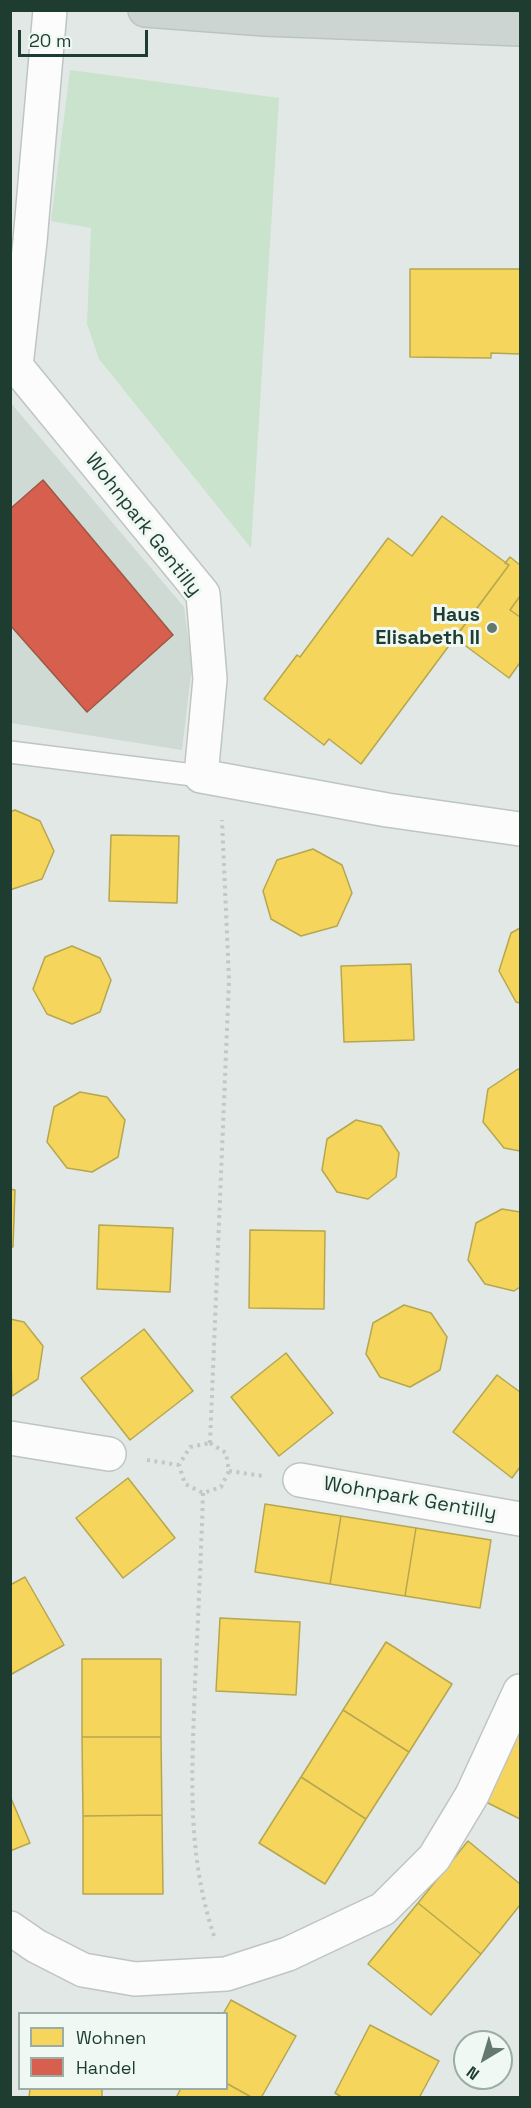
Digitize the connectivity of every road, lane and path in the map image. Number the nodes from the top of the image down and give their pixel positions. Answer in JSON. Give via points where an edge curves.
{"nodes":[{"id":1,"x":50,"y":10,"type":"edge"},
{"id":2,"x":145,"y":10,"type":"edge"},
{"id":3,"x":520,"y":29,"type":"edge"},
{"id":4,"x":10,"y":752,"type":"edge"},
{"id":5,"x":210,"y":777,"type":"junction"},
{"id":6,"x":520,"y":829,"type":"edge"},
{"id":7,"x":10,"y":1438,"type":"edge"},
{"id":8,"x":210,"y":1443,"type":"junction"},
{"id":9,"x":109,"y":1454,"type":"dead end"},
{"id":10,"x":300,"y":1480,"type":"dead end"},
{"id":11,"x":203,"y":1493,"type":"junction"},
{"id":12,"x":520,"y":1519,"type":"edge"},
{"id":13,"x":520,"y":1691,"type":"edge"},
{"id":14,"x":10,"y":1928,"type":"edge"},
{"id":15,"x":226,"y":1974,"type":"junction"}],
"edges":[{"from":1,"to":5,"type":"street","name":"Wohnpark Gentilly","via":[[16,366],[203,594],[210,679]]},
{"from":2,"to":3,"type":"main road"},
{"from":4,"to":5,"type":"lane"},
{"from":5,"to":6,"type":"street","via":[[387,810]]},
{"from":5,"to":8,"type":"path","via":[[229,980]]},
{"from":7,"to":9,"type":"street"},
{"from":8,"to":11,"type":"path","via":[[226,1453],[230,1472],[220,1487]]},
{"from":8,"to":11,"type":"path","via":[[190,1447],[179,1465],[185,1484]]},
{"from":10,"to":12,"type":"street","name":"Wohnpark Gentilly"},
{"from":11,"to":15,"type":"path","via":[[192,1761],[193,1840],[203,1902]]},
{"from":13,"to":15,"type":"street","via":[[472,1795],[434,1858],[383,1909],[288,1954]]},
{"from":14,"to":15,"type":"street","via":[[83,1970],[135,1979]]}]}
